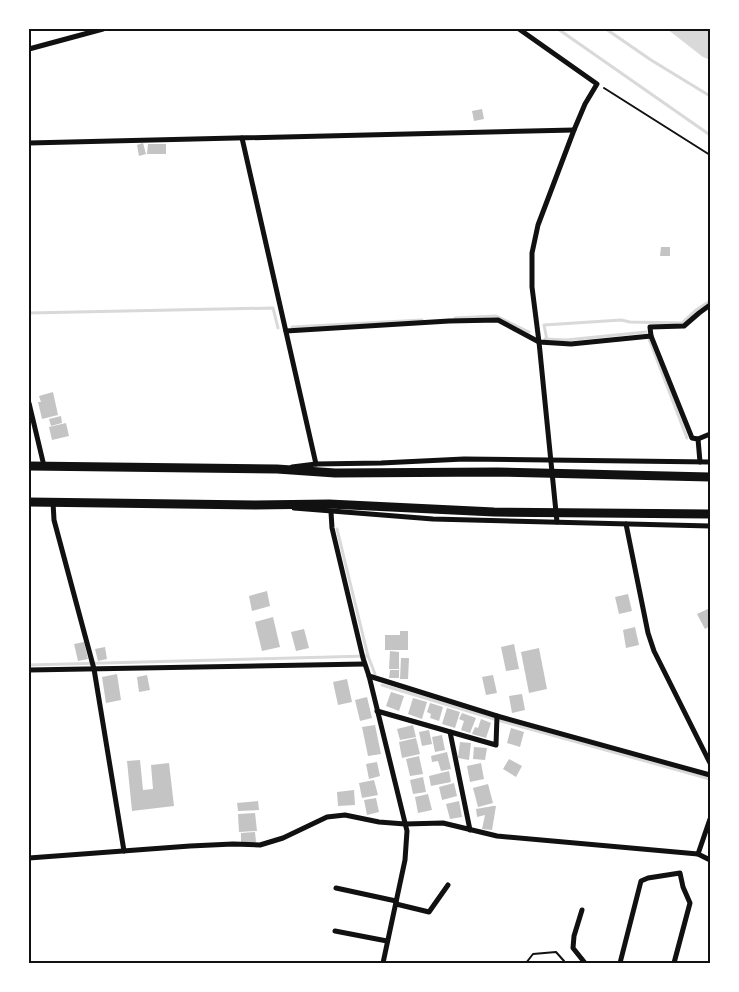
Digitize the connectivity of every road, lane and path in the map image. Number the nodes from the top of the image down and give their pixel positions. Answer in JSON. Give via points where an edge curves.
{"nodes":[{"id":1,"x":103,"y":29,"type":"edge"},
{"id":2,"x":518,"y":29,"type":"edge"},
{"id":3,"x":29,"y":49,"type":"edge"},
{"id":4,"x":597,"y":84,"type":"junction"},
{"id":5,"x":574,"y":130,"type":"junction"},
{"id":6,"x":242,"y":138,"type":"junction"},
{"id":7,"x":29,"y":142,"type":"edge"},
{"id":8,"x":710,"y":155,"type":"edge"},
{"id":9,"x":710,"y":305,"type":"edge"},
{"id":10,"x":286,"y":331,"type":"junction"},
{"id":11,"x":651,"y":336,"type":"junction"},
{"id":12,"x":539,"y":342,"type":"junction"},
{"id":13,"x":29,"y":403,"type":"edge"},
{"id":14,"x":710,"y":434,"type":"edge"},
{"id":15,"x":698,"y":439,"type":"junction"},
{"id":16,"x":551,"y":460,"type":"junction"},
{"id":17,"x":700,"y":462,"type":"junction"},
{"id":18,"x":710,"y":462,"type":"edge"},
{"id":19,"x":316,"y":464,"type":"junction"},
{"id":20,"x":29,"y":466,"type":"edge"},
{"id":21,"x":44,"y":466,"type":"junction"},
{"id":22,"x":277,"y":469,"type":"junction"},
{"id":23,"x":710,"y":477,"type":"edge"},
{"id":24,"x":29,"y":502,"type":"edge"},
{"id":25,"x":53,"y":502,"type":"junction"},
{"id":26,"x":255,"y":505,"type":"junction"},
{"id":27,"x":331,"y":512,"type":"junction"},
{"id":28,"x":710,"y":514,"type":"edge"},
{"id":29,"x":557,"y":522,"type":"junction"},
{"id":30,"x":626,"y":524,"type":"junction"},
{"id":31,"x":710,"y":526,"type":"edge"},
{"id":32,"x":363,"y":659,"type":"junction"},
{"id":33,"x":93,"y":665,"type":"junction"},
{"id":34,"x":29,"y":670,"type":"edge"},
{"id":35,"x":369,"y":676,"type":"junction"},
{"id":36,"x":377,"y":710,"type":"junction"},
{"id":37,"x":497,"y":719,"type":"junction"},
{"id":38,"x":450,"y":732,"type":"junction"},
{"id":39,"x":710,"y":763,"type":"edge"},
{"id":40,"x":710,"y":775,"type":"edge"},
{"id":41,"x":710,"y":819,"type":"edge"},
{"id":42,"x":405,"y":824,"type":"junction"},
{"id":43,"x":470,"y":830,"type":"junction"},
{"id":44,"x":124,"y":851,"type":"junction"},
{"id":45,"x":698,"y":854,"type":"junction"},
{"id":46,"x":29,"y":858,"type":"edge"},
{"id":47,"x":710,"y":860,"type":"edge"},
{"id":48,"x":448,"y":885,"type":"dead end"},
{"id":49,"x":336,"y":888,"type":"dead end"},
{"id":50,"x":396,"y":903,"type":"junction"},
{"id":51,"x":582,"y":910,"type":"dead end"},
{"id":52,"x":335,"y":931,"type":"dead end"},
{"id":53,"x":387,"y":941,"type":"junction"},
{"id":54,"x":383,"y":963,"type":"edge"},
{"id":55,"x":526,"y":963,"type":"edge"},
{"id":56,"x":565,"y":963,"type":"edge"},
{"id":57,"x":585,"y":963,"type":"edge"},
{"id":58,"x":620,"y":963,"type":"edge"},
{"id":59,"x":674,"y":963,"type":"edge"}],
"edges":[{"from":1,"to":3,"type":"street"},
{"from":2,"to":4,"type":"street"},
{"from":4,"to":5,"type":"street"},
{"from":4,"to":8,"type":"path"},
{"from":5,"to":6,"type":"street"},
{"from":5,"to":12,"type":"street","via":[[538,225],[532,253],[532,287]]},
{"from":6,"to":7,"type":"street"},
{"from":6,"to":10,"type":"street"},
{"from":9,"to":11,"type":"street","via":[[684,326],[650,327]]},
{"from":10,"to":12,"type":"street","via":[[498,320]]},
{"from":10,"to":19,"type":"street"},
{"from":11,"to":12,"type":"street","via":[[571,344]]},
{"from":11,"to":15,"type":"street","via":[[692,438]]},
{"from":12,"to":16,"type":"street"},
{"from":13,"to":21,"type":"street"},
{"from":14,"to":15,"type":"street"},
{"from":15,"to":17,"type":"street"},
{"from":16,"to":17,"type":"street"},
{"from":16,"to":19,"type":"street","via":[[464,458]]},
{"from":16,"to":29,"type":"street"},
{"from":17,"to":18,"type":"street"},
{"from":19,"to":22,"type":"street"},
{"from":20,"to":21,"type":"highway"},
{"from":21,"to":22,"type":"highway"},
{"from":22,"to":23,"type":"highway","via":[[335,473],[497,472]]},
{"from":24,"to":25,"type":"highway"},
{"from":25,"to":26,"type":"highway"},
{"from":25,"to":33,"type":"street","via":[[54,520]]},
{"from":26,"to":27,"type":"street"},
{"from":26,"to":28,"type":"highway"},
{"from":27,"to":29,"type":"street"},
{"from":27,"to":32,"type":"street"},
{"from":29,"to":30,"type":"street"},
{"from":30,"to":31,"type":"street"},
{"from":30,"to":39,"type":"street","via":[[654,651]]},
{"from":32,"to":33,"type":"street"},
{"from":32,"to":35,"type":"street"},
{"from":33,"to":34,"type":"street"},
{"from":33,"to":44,"type":"street"},
{"from":35,"to":36,"type":"street"},
{"from":35,"to":37,"type":"street"},
{"from":36,"to":38,"type":"street"},
{"from":36,"to":42,"type":"street"},
{"from":37,"to":38,"type":"street","via":[[496,745]]},
{"from":37,"to":40,"type":"street"},
{"from":38,"to":43,"type":"street"},
{"from":41,"to":45,"type":"street"},
{"from":42,"to":43,"type":"street","via":[[443,823]]},
{"from":42,"to":44,"type":"street","via":[[346,815],[327,816],[283,838],[260,845],[224,844]]},
{"from":42,"to":50,"type":"street","via":[[405,860]]},
{"from":43,"to":45,"type":"street","via":[[497,836]]},
{"from":44,"to":46,"type":"street"},
{"from":45,"to":47,"type":"street"},
{"from":48,"to":50,"type":"street","via":[[429,912]]},
{"from":49,"to":50,"type":"street"},
{"from":50,"to":53,"type":"street"},
{"from":51,"to":57,"type":"street","via":[[573,948]]},
{"from":52,"to":53,"type":"street"},
{"from":53,"to":54,"type":"street"},
{"from":55,"to":56,"type":"path","via":[[533,954],[556,952]]},
{"from":58,"to":59,"type":"street","via":[[641,881],[680,873],[690,902]]}]}
